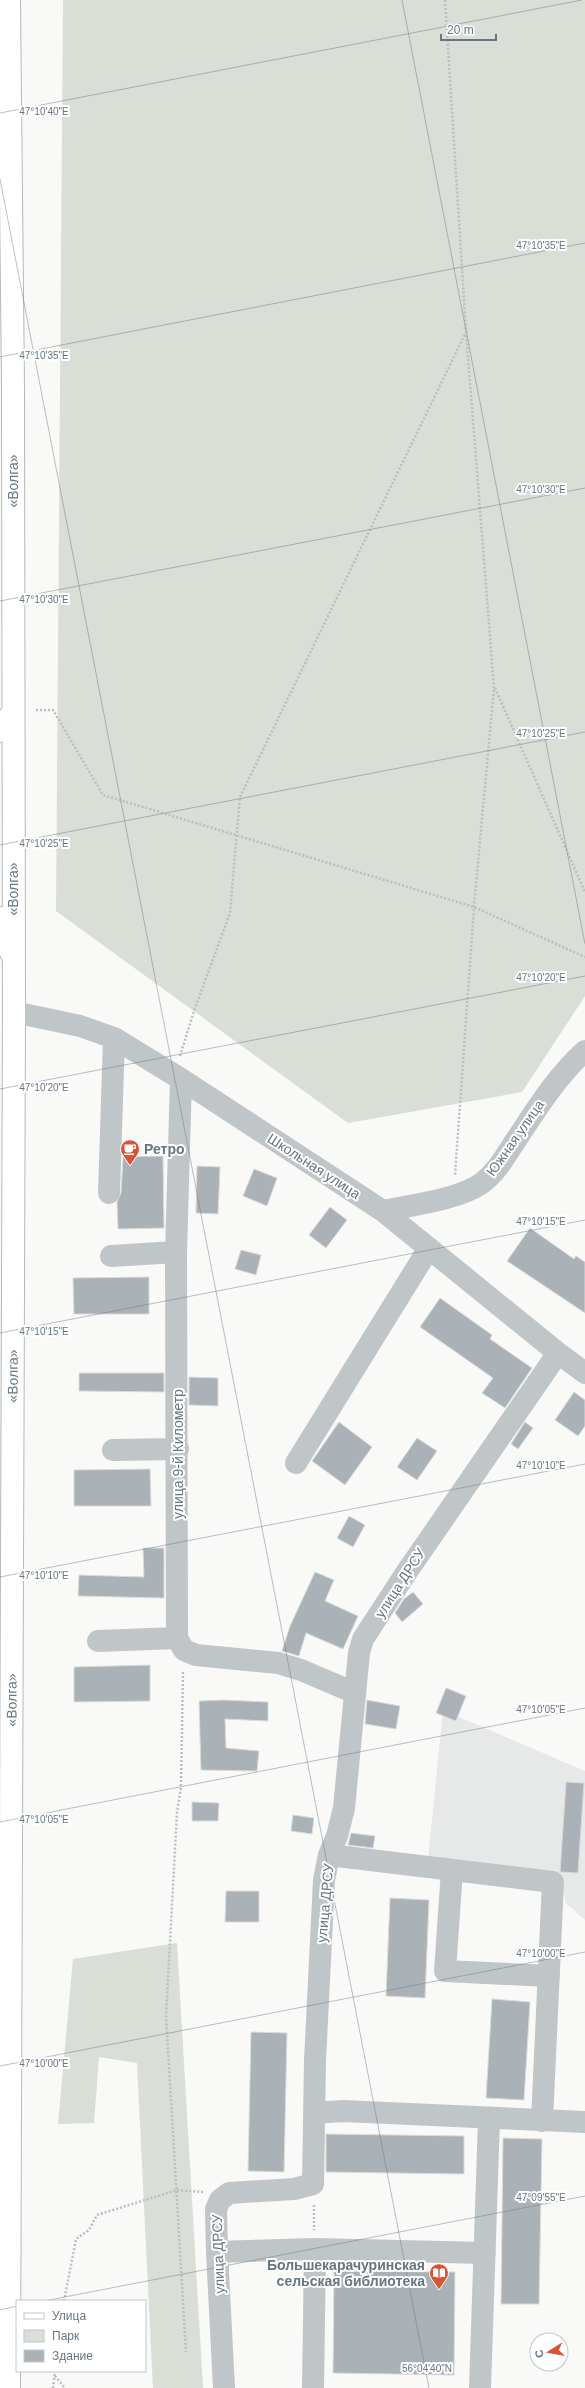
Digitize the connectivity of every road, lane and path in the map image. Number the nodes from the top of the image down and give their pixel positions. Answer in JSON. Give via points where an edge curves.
{"nodes":[{"id":1,"x":9,"y":0,"type":"edge"},
{"id":2,"x":444,"y":0,"type":"edge"},
{"id":3,"x":466,"y":332,"type":"junction"},
{"id":4,"x":494,"y":688,"type":"junction"},
{"id":5,"x":36,"y":710,"type":"dead end"},
{"id":6,"x":13,"y":712,"type":"junction"},
{"id":7,"x":0,"y":731,"type":"edge"},
{"id":8,"x":7,"y":804,"type":"edge"},
{"id":9,"x":236,"y":836,"type":"junction"},
{"id":10,"x":585,"y":892,"type":"edge"},
{"id":11,"x":474,"y":907,"type":"junction"},
{"id":12,"x":0,"y":918,"type":"edge"},
{"id":13,"x":585,"y":957,"type":"edge"},
{"id":14,"x":14,"y":962,"type":"junction"},
{"id":15,"x":14,"y":1012,"type":"junction"},
{"id":16,"x":114,"y":1038,"type":"junction"},
{"id":17,"x":585,"y":1051,"type":"edge"},
{"id":18,"x":178,"y":1077,"type":"junction"},
{"id":19,"x":109,"y":1194,"type":"dead end"},
{"id":20,"x":453,"y":1195,"type":"junction"},
{"id":21,"x":383,"y":1211,"type":"junction"},
{"id":22,"x":429,"y":1248,"type":"junction"},
{"id":23,"x":176,"y":1252,"type":"junction"},
{"id":24,"x":111,"y":1256,"type":"dead end"},
{"id":25,"x":558,"y":1353,"type":"junction"},
{"id":26,"x":585,"y":1373,"type":"edge"},
{"id":27,"x":178,"y":1448,"type":"junction"},
{"id":28,"x":113,"y":1450,"type":"dead end"},
{"id":29,"x":296,"y":1463,"type":"dead end"},
{"id":30,"x":98,"y":1641,"type":"dead end"},
{"id":31,"x":180,"y":1644,"type":"junction"},
{"id":32,"x":355,"y":1693,"type":"junction"},
{"id":33,"x":329,"y":1855,"type":"junction"},
{"id":34,"x":452,"y":1870,"type":"junction"},
{"id":35,"x":549,"y":1976,"type":"junction"},
{"id":36,"x":314,"y":2113,"type":"junction"},
{"id":37,"x":489,"y":2119,"type":"junction"},
{"id":38,"x":542,"y":2121,"type":"junction"},
{"id":39,"x":585,"y":2122,"type":"edge"},
{"id":40,"x":313,"y":2184,"type":"junction"},
{"id":41,"x":177,"y":2190,"type":"junction"},
{"id":42,"x":229,"y":2193,"type":"junction"},
{"id":43,"x":315,"y":2249,"type":"junction"},
{"id":44,"x":217,"y":2252,"type":"junction"},
{"id":45,"x":485,"y":2253,"type":"junction"},
{"id":46,"x":64,"y":2300,"type":"edge"},
{"id":47,"x":186,"y":2352,"type":"dead end"},
{"id":48,"x":55,"y":2372,"type":"edge"},
{"id":49,"x":55,"y":2376,"type":"junction"},
{"id":50,"x":9,"y":2388,"type":"edge"},
{"id":51,"x":53,"y":2388,"type":"edge"},
{"id":52,"x":65,"y":2388,"type":"edge"},
{"id":53,"x":224,"y":2388,"type":"edge"},
{"id":54,"x":313,"y":2388,"type":"edge"},
{"id":55,"x":480,"y":2388,"type":"edge"}],
"edges":[{"from":1,"to":6,"type":"main road","name":"«Волга»"},
{"from":2,"to":3,"type":"path"},
{"from":3,"to":4,"type":"path"},
{"from":3,"to":9,"type":"path","via":[[240,797]]},
{"from":4,"to":10,"type":"path"},
{"from":4,"to":11,"type":"path"},
{"from":5,"to":9,"type":"path","via":[[53,710],[103,795]]},
{"from":6,"to":7,"type":"main road"},
{"from":6,"to":8,"type":"main road","name":"«Волга»"},
{"from":8,"to":14,"type":"main road","name":"«Волга»"},
{"from":9,"to":11,"type":"path"},
{"from":9,"to":18,"type":"path","via":[[230,913],[194,1011]]},
{"from":11,"to":13,"type":"path"},
{"from":11,"to":20,"type":"path"},
{"from":12,"to":14,"type":"main road"},
{"from":14,"to":15,"type":"main road","name":"«Волга»"},
{"from":15,"to":16,"type":"street","name":"Школьная улица","via":[[80,1026]]},
{"from":15,"to":50,"type":"main road","name":"«Волга»"},
{"from":16,"to":18,"type":"street","name":"Школьная улица"},
{"from":16,"to":19,"type":"street"},
{"from":17,"to":20,"type":"street","name":"Южная улица","via":[[574,1060],[545,1096],[494,1172],[468,1191]]},
{"from":18,"to":21,"type":"street","name":"Школьная улица"},
{"from":18,"to":23,"type":"street","name":"улица 9-й Километр"},
{"from":20,"to":21,"type":"street","name":"Южная улица"},
{"from":21,"to":22,"type":"street","name":"Школьная улица"},
{"from":22,"to":25,"type":"street","name":"Школьная улица"},
{"from":22,"to":29,"type":"street"},
{"from":23,"to":24,"type":"street"},
{"from":23,"to":27,"type":"street","name":"улица 9-й Километр"},
{"from":25,"to":26,"type":"street","name":"Школьная улица"},
{"from":25,"to":32,"type":"street","name":"улица ДРСУ","via":[[363,1639]]},
{"from":27,"to":28,"type":"street"},
{"from":27,"to":31,"type":"street","name":"улица 9-й Километр"},
{"from":30,"to":31,"type":"street"},
{"from":31,"to":32,"type":"street","via":[[196,1655],[278,1663]]},
{"from":31,"to":41,"type":"path","via":[[181,1787],[177,1812],[166,2016]]},
{"from":32,"to":33,"type":"street","name":"улица ДРСУ","via":[[344,1808]]},
{"from":33,"to":34,"type":"street"},
{"from":33,"to":36,"type":"street","name":"улица ДРСУ","via":[[324,1880]]},
{"from":34,"to":35,"type":"street","via":[[553,1882]]},
{"from":34,"to":35,"type":"street","via":[[445,1971]]},
{"from":35,"to":38,"type":"street"},
{"from":36,"to":37,"type":"street","via":[[343,2111]]},
{"from":36,"to":40,"type":"street","name":"улица ДРСУ"},
{"from":37,"to":38,"type":"street"},
{"from":37,"to":45,"type":"street"},
{"from":38,"to":39,"type":"street"},
{"from":40,"to":42,"type":"street","name":"улица ДРСУ","via":[[294,2189]]},
{"from":40,"to":43,"type":"path"},
{"from":41,"to":42,"type":"path"},
{"from":41,"to":46,"type":"path","via":[[98,2215],[88,2230],[76,2239]]},
{"from":41,"to":47,"type":"path"},
{"from":42,"to":44,"type":"street","name":"улица ДРСУ","via":[[220,2200],[216,2209]]},
{"from":43,"to":44,"type":"street"},
{"from":43,"to":45,"type":"street"},
{"from":43,"to":54,"type":"street"},
{"from":44,"to":53,"type":"street","name":"улица ДРСУ"},
{"from":45,"to":55,"type":"street"},
{"from":48,"to":49,"type":"path"},
{"from":49,"to":51,"type":"path"},
{"from":49,"to":52,"type":"path"}]}
